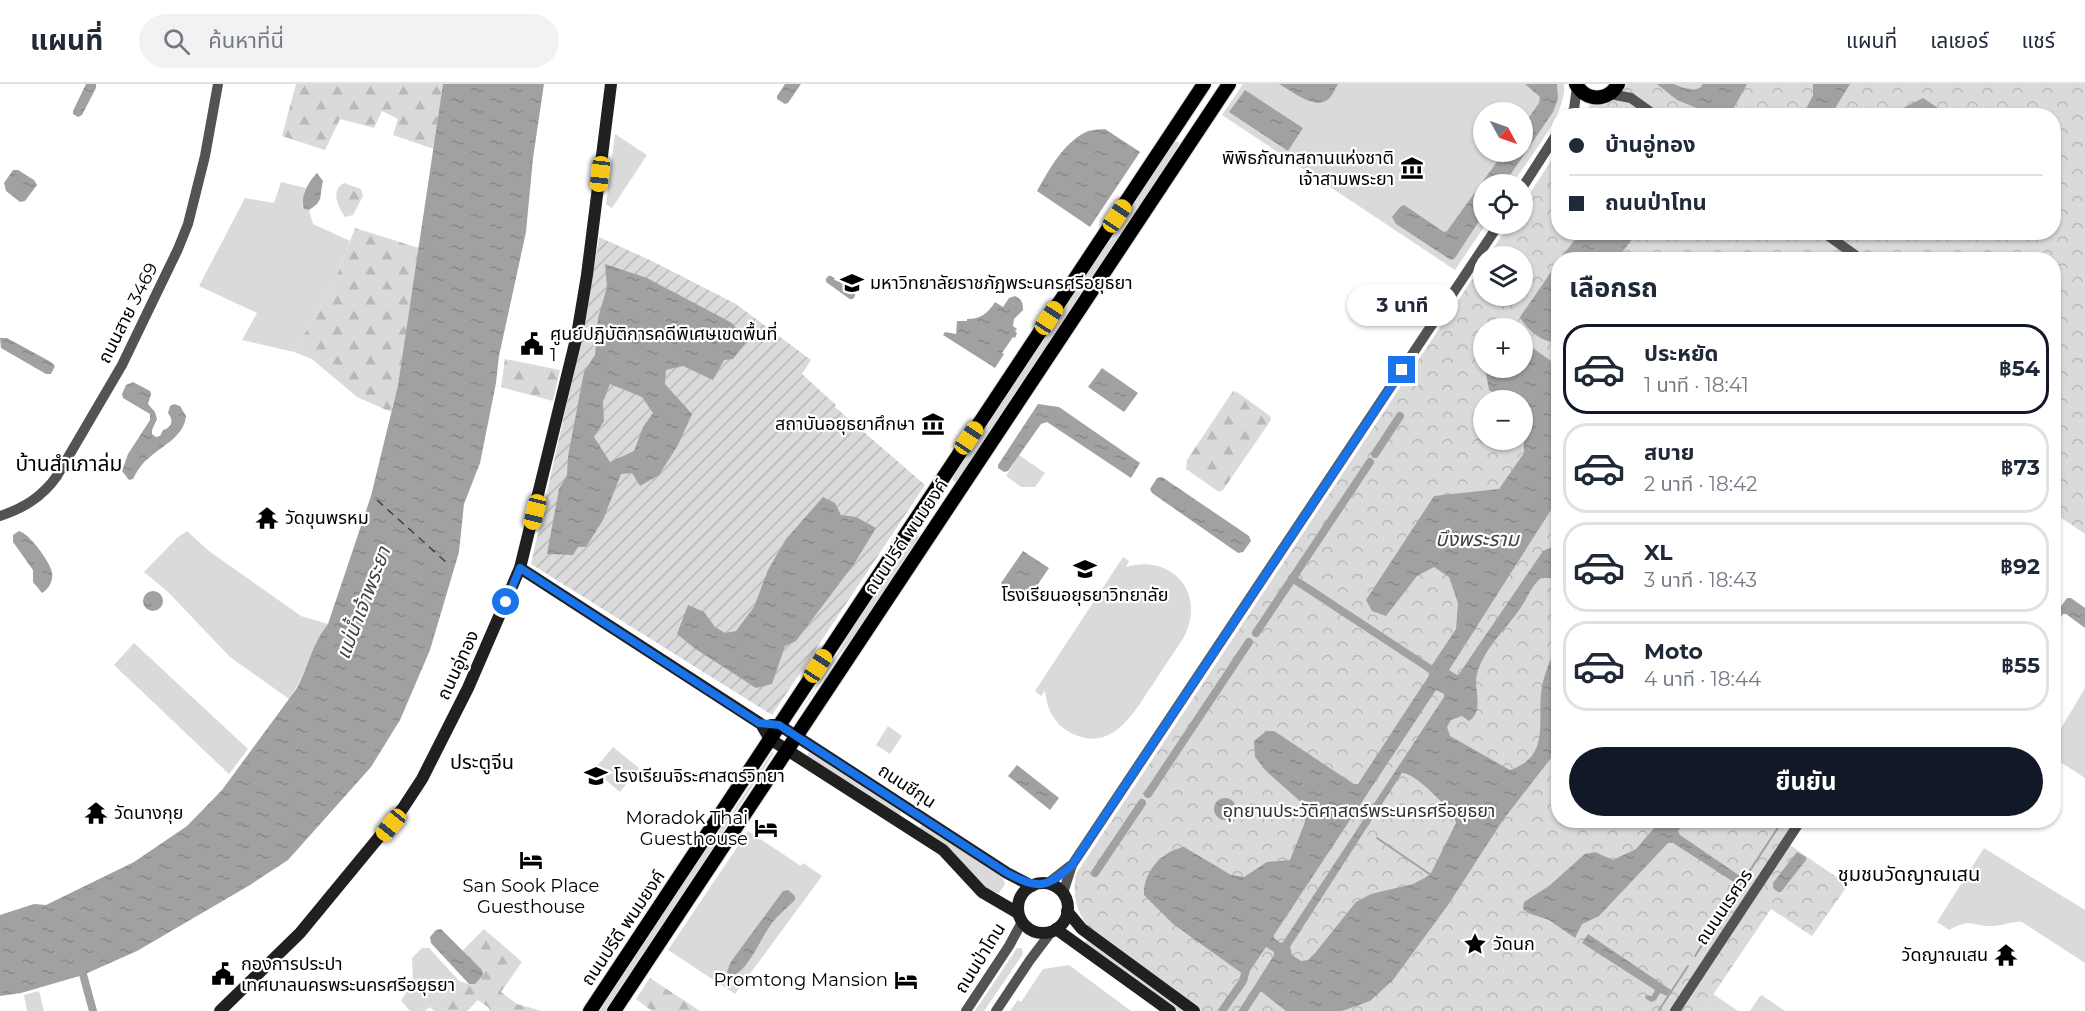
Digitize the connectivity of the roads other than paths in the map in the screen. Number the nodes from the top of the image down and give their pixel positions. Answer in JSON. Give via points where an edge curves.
{"nodes":[{"id":1,"x":218,"y":84,"type":"edge"},
{"id":2,"x":611,"y":84,"type":"edge"},
{"id":3,"x":1204,"y":84,"type":"edge"},
{"id":4,"x":1229,"y":84,"type":"edge"},
{"id":5,"x":1577,"y":85,"type":"edge"},
{"id":6,"x":1617,"y":87,"type":"edge"},
{"id":7,"x":1592,"y":98,"type":"junction"},
{"id":8,"x":1631,"y":98,"type":"junction"},
{"id":9,"x":1573,"y":108,"type":"edge"},
{"id":10,"x":1578,"y":108,"type":"edge"},
{"id":11,"x":1645,"y":108,"type":"edge"},
{"id":12,"x":1169,"y":137,"type":"junction"},
{"id":13,"x":1551,"y":143,"type":"edge"},
{"id":14,"x":1186,"y":149,"type":"junction"},
{"id":15,"x":1531,"y":174,"type":"edge"},
{"id":16,"x":1492,"y":234,"type":"edge"},
{"id":17,"x":1834,"y":240,"type":"edge"},
{"id":18,"x":1851,"y":252,"type":"edge"},
{"id":19,"x":945,"y":474,"type":"junction"},
{"id":20,"x":962,"y":486,"type":"junction"},
{"id":21,"x":0,"y":516,"type":"edge"},
{"id":22,"x":911,"y":526,"type":"junction"},
{"id":23,"x":927,"y":538,"type":"junction"},
{"id":24,"x":520,"y":568,"type":"junction"},
{"id":25,"x":760,"y":724,"type":"junction"},
{"id":26,"x":779,"y":725,"type":"junction"},
{"id":27,"x":796,"y":736,"type":"junction"},
{"id":28,"x":771,"y":739,"type":"junction"},
{"id":29,"x":788,"y":750,"type":"junction"},
{"id":30,"x":1796,"y":828,"type":"edge"},
{"id":31,"x":1071,"y":866,"type":"junction"},
{"id":32,"x":1047,"y":884,"type":"junction"},
{"id":33,"x":1032,"y":886,"type":"junction"},
{"id":34,"x":1063,"y":893,"type":"junction"},
{"id":35,"x":1067,"y":911,"type":"junction"},
{"id":36,"x":1020,"y":918,"type":"junction"},
{"id":37,"x":1054,"y":930,"type":"junction"},
{"id":38,"x":220,"y":1011,"type":"edge"},
{"id":39,"x":590,"y":1011,"type":"edge"},
{"id":40,"x":614,"y":1011,"type":"edge"},
{"id":41,"x":966,"y":1011,"type":"edge"},
{"id":42,"x":996,"y":1011,"type":"edge"},
{"id":43,"x":1170,"y":1011,"type":"edge"},
{"id":44,"x":1194,"y":1011,"type":"edge"},
{"id":45,"x":1674,"y":1011,"type":"edge"}],
"edges":[{"from":1,"to":21,"type":"street","name":"ถนนสาย 3469","via":[[188,224],[133,344],[49,488],[20,509]]},
{"from":2,"to":24,"type":"main road","name":"ถนนอู่ทอง","via":[[577,335]]},
{"from":3,"to":12,"type":"main road","name":"ถนนปรีดี พนมยงค์"},
{"from":4,"to":14,"type":"main road","name":"ถนนปรีดี พนมยงค์"},
{"from":5,"to":7,"type":"main road"},
{"from":5,"to":9,"type":"street"},
{"from":6,"to":7,"type":"main road","via":[[1601,98]]},
{"from":6,"to":8,"type":"street"},
{"from":6,"to":8,"type":"street"},
{"from":7,"to":10,"type":"street"},
{"from":8,"to":11,"type":"street"},
{"from":12,"to":14,"type":"main road","via":[[1182,142]]},
{"from":12,"to":19,"type":"main road","name":"ถนนปรีดี พนมยงค์"},
{"from":13,"to":15,"type":"street"},
{"from":14,"to":20,"type":"main road","name":"ถนนปรีดี พนมยงค์"},
{"from":16,"to":31,"type":"street"},
{"from":17,"to":18,"type":"street"},
{"from":19,"to":20,"type":"main road","via":[[954,485]]},
{"from":19,"to":22,"type":"main road","name":"ถนนปรีดี พนมยงค์"},
{"from":20,"to":23,"type":"main road","name":"ถนนปรีดี พนมยงค์"},
{"from":22,"to":23,"type":"main road","via":[[918,527]]},
{"from":22,"to":26,"type":"main road","name":"ถนนปรีดี พนมยงค์"},
{"from":23,"to":27,"type":"main road","name":"ถนนปรีดี พนมยงค์"},
{"from":24,"to":25,"type":"main road","name":"ถนนชีกุน"},
{"from":24,"to":38,"type":"main road","name":"ถนนอู่ทอง","via":[[468,688],[403,808],[300,933]]},
{"from":25,"to":26,"type":"main road","name":"ถนนชีกุน"},
{"from":25,"to":28,"type":"main road","name":"ถนนชีกุน"},
{"from":26,"to":27,"type":"main road","name":"ถนนชีกุน"},
{"from":26,"to":28,"type":"main road","name":"ถนนปรีดี พนมยงค์"},
{"from":27,"to":29,"type":"main road","name":"ถนนปรีดี พนมยงค์"},
{"from":27,"to":33,"type":"main road","name":"ถนนชีกุน"},
{"from":28,"to":29,"type":"main road","name":"ถนนชีกุน"},
{"from":28,"to":39,"type":"main road","name":"ถนนปรีดี พนมยงค์"},
{"from":29,"to":36,"type":"main road","name":"ถนนชีกุน","via":[[943,850],[982,892]]},
{"from":29,"to":40,"type":"main road","name":"ถนนปรีดี พนมยงค์"},
{"from":30,"to":45,"type":"street","name":"ถนนนเรศวร"},
{"from":31,"to":32,"type":"street"},
{"from":31,"to":34,"type":"street"},
{"from":32,"to":33,"type":"main road"},
{"from":32,"to":34,"type":"main road"},
{"from":33,"to":36,"type":"main road","via":[[1019,899]]},
{"from":34,"to":35,"type":"main road"},
{"from":35,"to":37,"type":"main road","via":[[1064,921]]},
{"from":35,"to":44,"type":"main road","via":[[1082,929]]},
{"from":36,"to":37,"type":"main road","via":[[1035,932]]},
{"from":36,"to":41,"type":"street","name":"ถนนป่าโทน","via":[[1009,946]]},
{"from":37,"to":42,"type":"street"},
{"from":37,"to":43,"type":"main road"}]}
